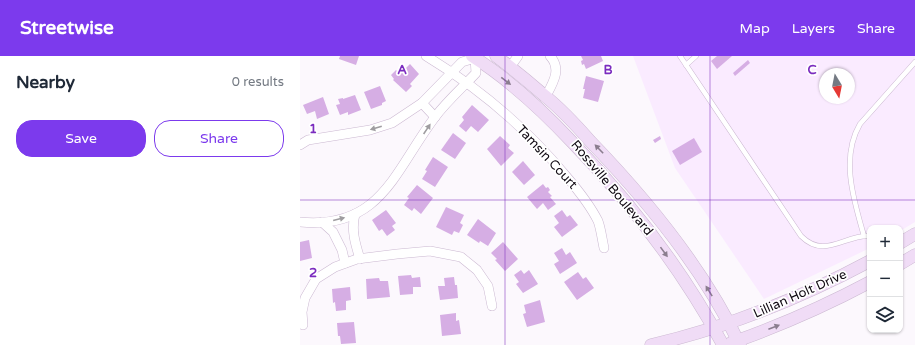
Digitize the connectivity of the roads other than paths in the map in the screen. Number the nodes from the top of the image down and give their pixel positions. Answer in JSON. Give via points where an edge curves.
{"nodes":[{"id":1,"x":426,"y":56,"type":"edge"},
{"id":2,"x":496,"y":56,"type":"edge"},
{"id":3,"x":518,"y":56,"type":"edge"},
{"id":4,"x":550,"y":56,"type":"edge"},
{"id":5,"x":680,"y":56,"type":"edge"},
{"id":6,"x":696,"y":56,"type":"edge"},
{"id":7,"x":474,"y":57,"type":"edge"},
{"id":8,"x":915,"y":62,"type":"edge"},
{"id":9,"x":686,"y":65,"type":"junction"},
{"id":10,"x":510,"y":67,"type":"junction"},
{"id":11,"x":453,"y":72,"type":"junction"},
{"id":12,"x":466,"y":83,"type":"junction"},
{"id":13,"x":546,"y":96,"type":"junction"},
{"id":14,"x":422,"y":103,"type":"junction"},
{"id":15,"x":435,"y":117,"type":"junction"},
{"id":16,"x":300,"y":145,"type":"edge"},
{"id":17,"x":355,"y":214,"type":"junction"},
{"id":18,"x":300,"y":222,"type":"edge"},
{"id":19,"x":322,"y":222,"type":"junction"},
{"id":20,"x":915,"y":234,"type":"edge"},
{"id":21,"x":864,"y":236,"type":"joint"},
{"id":22,"x":903,"y":241,"type":"edge"},
{"id":23,"x":604,"y":248,"type":"dead end"},
{"id":24,"x":360,"y":259,"type":"junction"},
{"id":25,"x":346,"y":263,"type":"junction"},
{"id":26,"x":867,"y":264,"type":"edge"},
{"id":27,"x":867,"y":284,"type":"edge"},
{"id":28,"x":492,"y":306,"type":"dead end"},
{"id":29,"x":729,"y":324,"type":"junction"},
{"id":30,"x":303,"y":325,"type":"dead end"},
{"id":31,"x":714,"y":329,"type":"junction"},
{"id":32,"x":739,"y":343,"type":"edge"},
{"id":33,"x":651,"y":345,"type":"edge"},
{"id":34,"x":724,"y":345,"type":"edge"}],
"edges":[{"from":1,"to":11,"type":"street","name":"Tamsin Court"},
{"from":2,"to":10,"type":"main road","name":"Rossville Boulevard"},
{"from":3,"to":10,"type":"street"},
{"from":4,"to":13,"type":"street","via":[[557,70],[554,83]]},
{"from":5,"to":9,"type":"lane"},
{"from":6,"to":9,"type":"lane"},
{"from":7,"to":11,"type":"street","via":[[462,62]]},
{"from":7,"to":12,"type":"street","via":[[476,73]]},
{"from":7,"to":31,"type":"main road","name":"Rossville Boulevard","one_way":true,"via":[[534,104],[608,180],[673,265]]},
{"from":8,"to":21,"type":"lane","via":[[855,133],[850,177]]},
{"from":9,"to":21,"type":"lane","via":[[808,243],[825,246]]},
{"from":10,"to":13,"type":"main road","name":"Rossville Boulevard"},
{"from":11,"to":12,"type":"street","name":"Tamsin Court"},
{"from":11,"to":14,"type":"street"},
{"from":12,"to":15,"type":"street"},
{"from":12,"to":23,"type":"street","name":"Tamsin Court","via":[[506,115],[558,166],[591,209],[598,222]]},
{"from":29,"to":13,"type":"main road","name":"Rossville Boulevard","one_way":true,"via":[[696,270],[663,224],[602,152]]},
{"from":14,"to":15,"type":"street"},
{"from":14,"to":16,"type":"street","one_way":true,"via":[[392,123],[370,130],[308,140]]},
{"from":17,"to":15,"type":"street","one_way":true,"via":[[383,194]]},
{"from":19,"to":17,"type":"street","one_way":true,"via":[[339,220]]},
{"from":17,"to":24,"type":"street","via":[[352,225]]},
{"from":18,"to":19,"type":"street"},
{"from":19,"to":25,"type":"street","via":[[333,232]]},
{"from":20,"to":22,"type":"main road"},
{"from":24,"to":25,"type":"street"},
{"from":24,"to":28,"type":"street","via":[[430,251],[461,257],[477,270],[488,286]]},
{"from":25,"to":30,"type":"street","via":[[316,279],[305,298]]},
{"from":26,"to":29,"type":"main road","name":"Lillian Holt Drive","via":[[796,299]]},
{"from":32,"to":27,"type":"main road","name":"Lillian Holt Drive","one_way":true},
{"from":29,"to":31,"type":"main road","name":"Lillian Holt Drive"},
{"from":29,"to":32,"type":"main road","name":"Rossville Boulevard"},
{"from":31,"to":33,"type":"main road","name":"Lillian Holt Drive"},
{"from":31,"to":34,"type":"main road","name":"Rossville Boulevard"},
{"from":32,"to":34,"type":"main road","name":"Lillian Holt Drive"}]}
